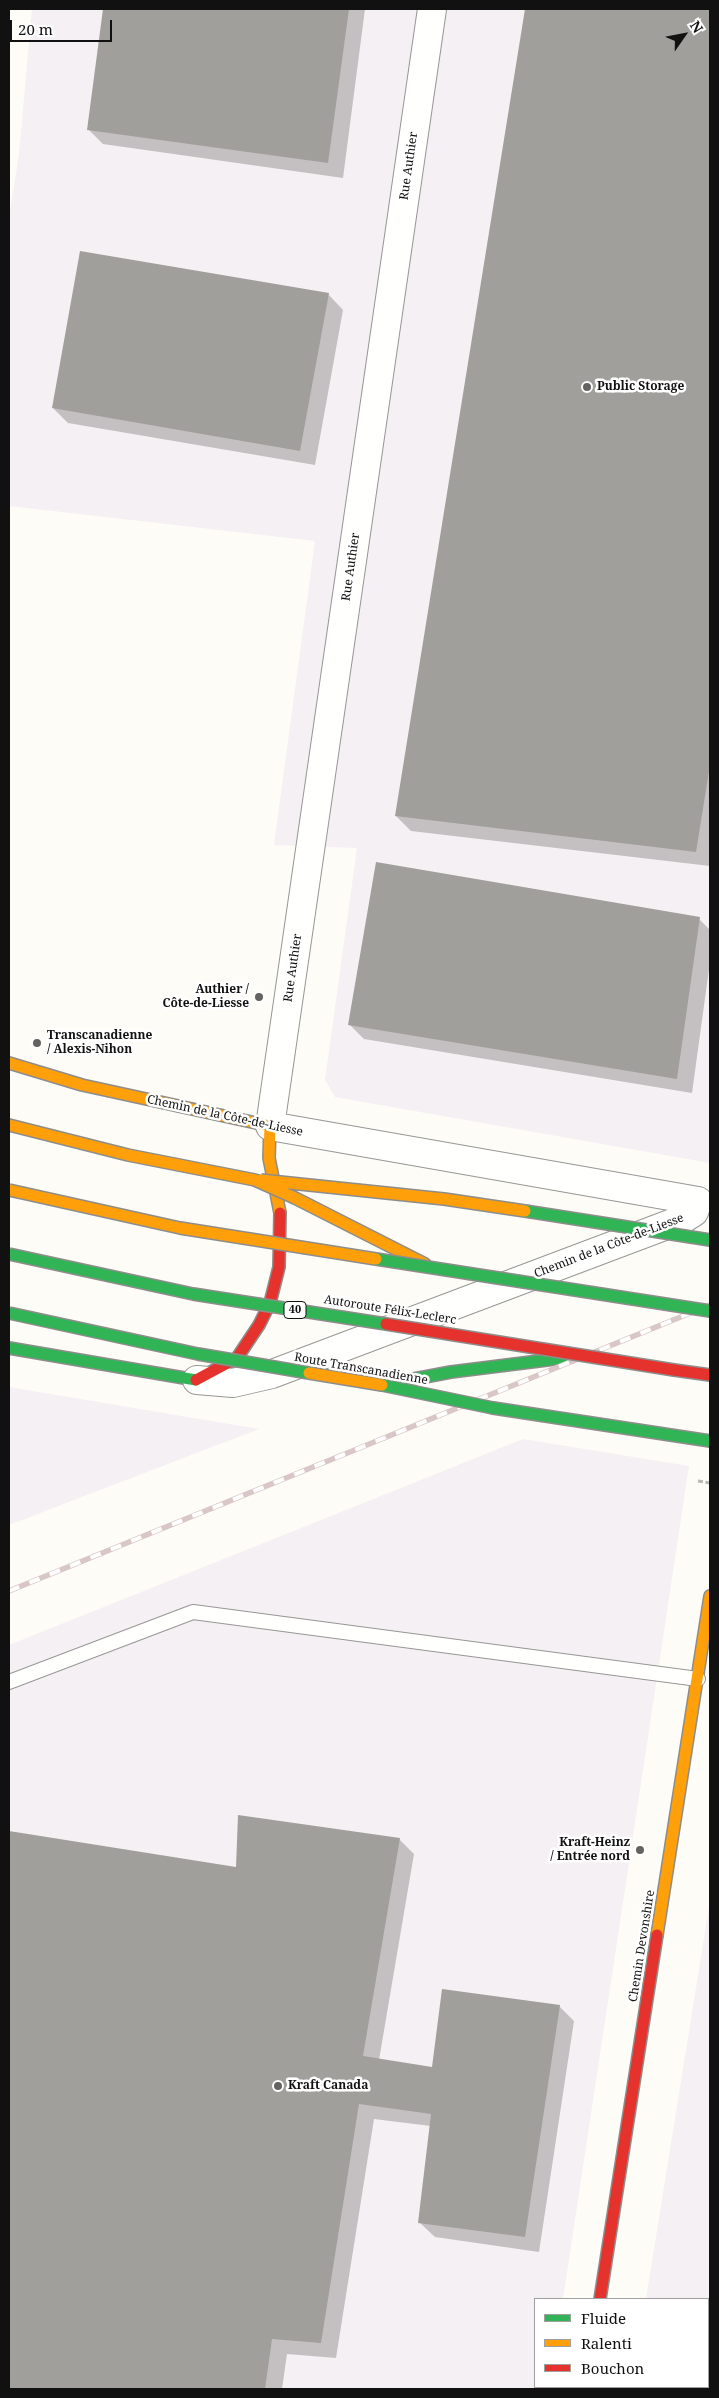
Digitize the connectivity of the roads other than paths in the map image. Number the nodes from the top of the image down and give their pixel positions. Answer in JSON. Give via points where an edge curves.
{"nodes":[{"id":1,"x":432,"y":9,"type":"edge"},
{"id":2,"x":9,"y":1063,"type":"edge"},
{"id":3,"x":9,"y":1126,"type":"edge"},
{"id":4,"x":270,"y":1126,"type":"junction"},
{"id":5,"x":256,"y":1180,"type":"junction"},
{"id":6,"x":9,"y":1190,"type":"edge"},
{"id":7,"x":647,"y":1191,"type":"junction"},
{"id":8,"x":658,"y":1229,"type":"junction"},
{"id":9,"x":710,"y":1240,"type":"edge"},
{"id":10,"x":9,"y":1254,"type":"edge"},
{"id":11,"x":433,"y":1268,"type":"junction"},
{"id":12,"x":710,"y":1311,"type":"edge"},
{"id":13,"x":9,"y":1313,"type":"edge"},
{"id":14,"x":9,"y":1348,"type":"edge"},
{"id":15,"x":584,"y":1355,"type":"junction"},
{"id":16,"x":710,"y":1375,"type":"edge"},
{"id":17,"x":197,"y":1380,"type":"junction"},
{"id":18,"x":382,"y":1384,"type":"junction"},
{"id":19,"x":710,"y":1441,"type":"edge"},
{"id":20,"x":710,"y":1596,"type":"edge"},
{"id":21,"x":698,"y":1679,"type":"junction"},
{"id":22,"x":9,"y":1682,"type":"edge"},
{"id":23,"x":600,"y":2298,"type":"edge"}],
"edges":[{"from":1,"to":4,"type":"street","name":"Rue Authier"},
{"from":2,"to":4,"type":"main road","name":"Chemin de la Côte-de-Liesse","via":[[82,1085]]},
{"from":3,"to":5,"type":"main road","via":[[128,1155]]},
{"from":4,"to":7,"type":"street","name":"Chemin de la Côte-de-Liesse"},
{"from":4,"to":17,"type":"main road","via":[[269,1158],[280,1217],[276,1285],[259,1325],[243,1351],[237,1358]]},
{"from":5,"to":9,"type":"main road","bridge":true,"via":[[444,1198]]},
{"from":5,"to":11,"type":"main road","bridge":true},
{"from":6,"to":11,"type":"main road","bridge":true,"via":[[180,1228]]},
{"from":7,"to":8,"type":"street"},
{"from":7,"to":8,"type":"street","name":"Chemin de la Côte-de-Liesse","via":[[698,1201],[694,1212]]},
{"from":8,"to":17,"type":"street","name":"Chemin de la Côte-de-Liesse","via":[[272,1374],[233,1383]]},
{"from":10,"to":15,"type":"main road","name":"Autoroute Félix-Leclerc","number":"40","bridge":true,"via":[[192,1294]]},
{"from":11,"to":12,"type":"main road","bridge":true},
{"from":13,"to":18,"type":"main road","name":"Route Transcanadienne","bridge":true,"via":[[189,1352]]},
{"from":14,"to":17,"type":"main road","name":"Chemin de la Côte-de-Liesse"},
{"from":15,"to":16,"type":"main road","name":"Autoroute Félix-Leclerc","number":"40","bridge":true},
{"from":15,"to":18,"type":"main road","bridge":true},
{"from":18,"to":19,"type":"main road","name":"Route Transcanadienne","bridge":true,"via":[[493,1408]]},
{"from":20,"to":21,"type":"main road","name":"Chemin Devonshire"},
{"from":21,"to":22,"type":"lane","via":[[193,1612]]},
{"from":21,"to":23,"type":"main road","name":"Chemin Devonshire"}]}
